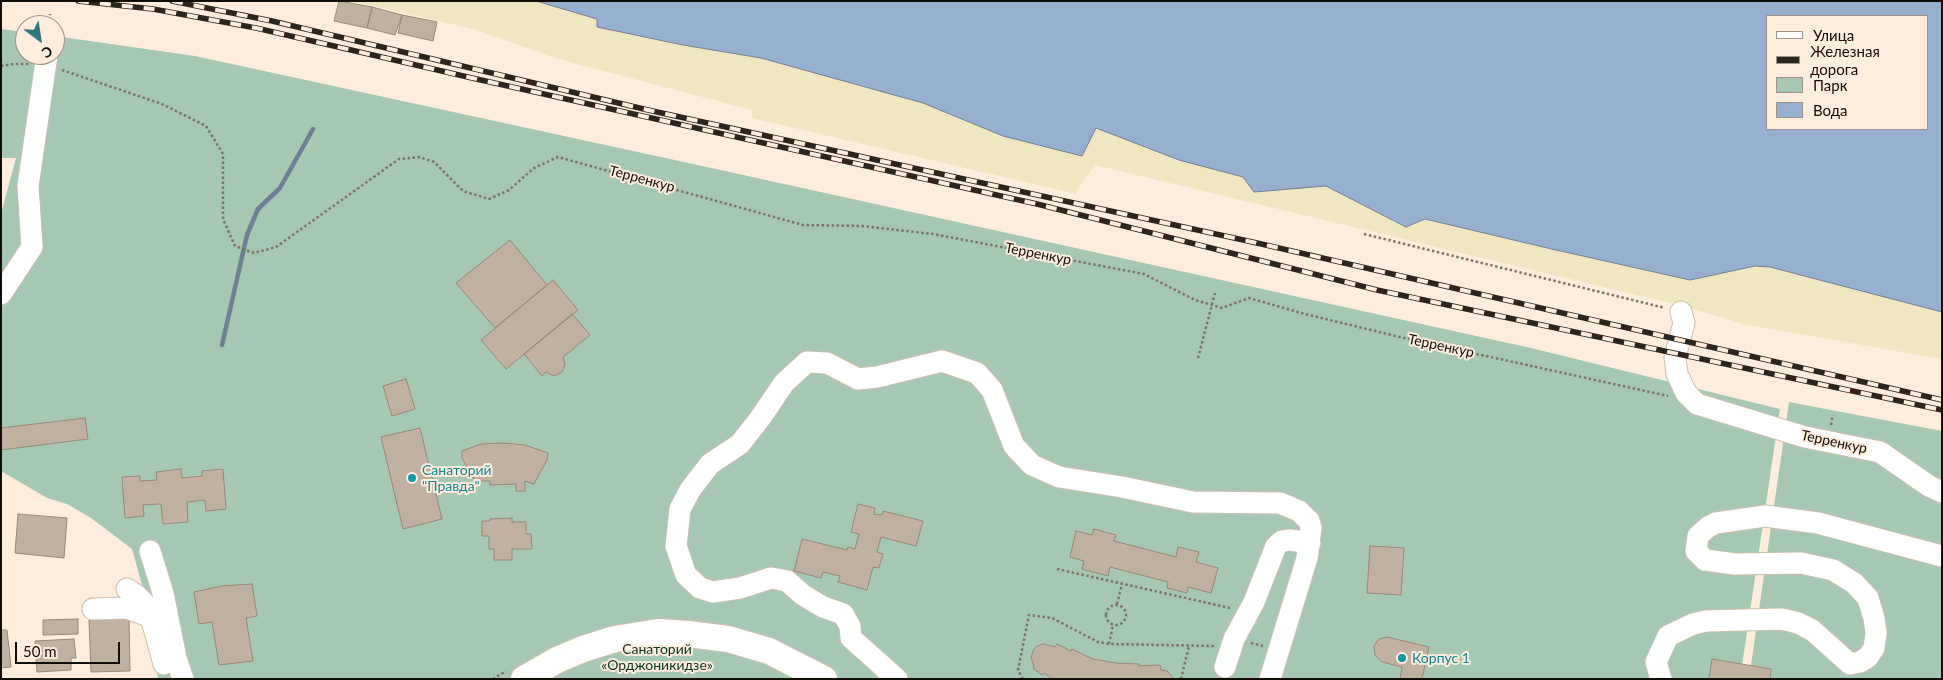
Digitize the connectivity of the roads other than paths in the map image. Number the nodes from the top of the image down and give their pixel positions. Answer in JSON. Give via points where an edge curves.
{"nodes":[{"id":1,"x":45,"y":65,"type":"edge"},
{"id":2,"x":1,"y":294,"type":"edge"},
{"id":3,"x":1681,"y":312,"type":"road end"},
{"id":4,"x":1942,"y":492,"type":"edge"},
{"id":5,"x":1310,"y":543,"type":"junction"},
{"id":6,"x":150,"y":550,"type":"dead end"},
{"id":7,"x":1942,"y":556,"type":"edge"},
{"id":8,"x":127,"y":590,"type":"dead end"},
{"id":9,"x":93,"y":609,"type":"dead end"},
{"id":10,"x":151,"y":617,"type":"junction"},
{"id":11,"x":1225,"y":667,"type":"dead end"},
{"id":12,"x":168,"y":679,"type":"edge"},
{"id":13,"x":183,"y":679,"type":"edge"},
{"id":14,"x":524,"y":679,"type":"edge"},
{"id":15,"x":824,"y":679,"type":"edge"},
{"id":16,"x":897,"y":679,"type":"edge"},
{"id":17,"x":1270,"y":679,"type":"edge"},
{"id":18,"x":1661,"y":679,"type":"edge"}],
"edges":[{"from":1,"to":2,"type":"lane","via":[[28,186],[32,247]]},
{"from":3,"to":4,"type":"lane","name":"Терренкур","via":[[1684,323],[1675,357],[1677,374],[1686,393],[1698,404],[1805,437],[1880,452],[1928,486]]},
{"from":5,"to":11,"type":"lane","via":[[1290,540],[1276,546],[1249,613],[1234,639]]},
{"from":5,"to":16,"type":"lane","via":[[1311,528],[1306,516],[1280,503],[1193,502],[1059,477],[1032,465],[1014,446],[992,390],[977,373],[942,361],[877,377],[858,378],[827,364],[807,362],[784,383],[740,444],[710,464],[690,490],[680,509],[676,546],[686,575],[700,588],[713,592],[771,578],[787,582],[823,607],[843,614],[850,626],[851,638]]},
{"from":5,"to":17,"type":"lane"},
{"from":6,"to":13,"type":"lane"},
{"from":7,"to":18,"type":"lane","via":[[1818,523],[1765,516],[1716,523],[1698,536],[1696,551],[1705,560],[1735,564],[1801,562],[1833,570],[1854,583],[1868,598],[1872,611],[1876,633],[1874,648],[1868,658],[1850,664],[1812,630],[1798,622],[1782,618],[1706,621],[1668,636],[1656,662]]},
{"from":8,"to":10,"type":"lane","via":[[145,604]]},
{"from":9,"to":10,"type":"lane","via":[[127,608]]},
{"from":10,"to":12,"type":"lane"},
{"from":14,"to":15,"type":"main road","via":[[583,649],[658,632],[728,639],[770,650]]}]}
